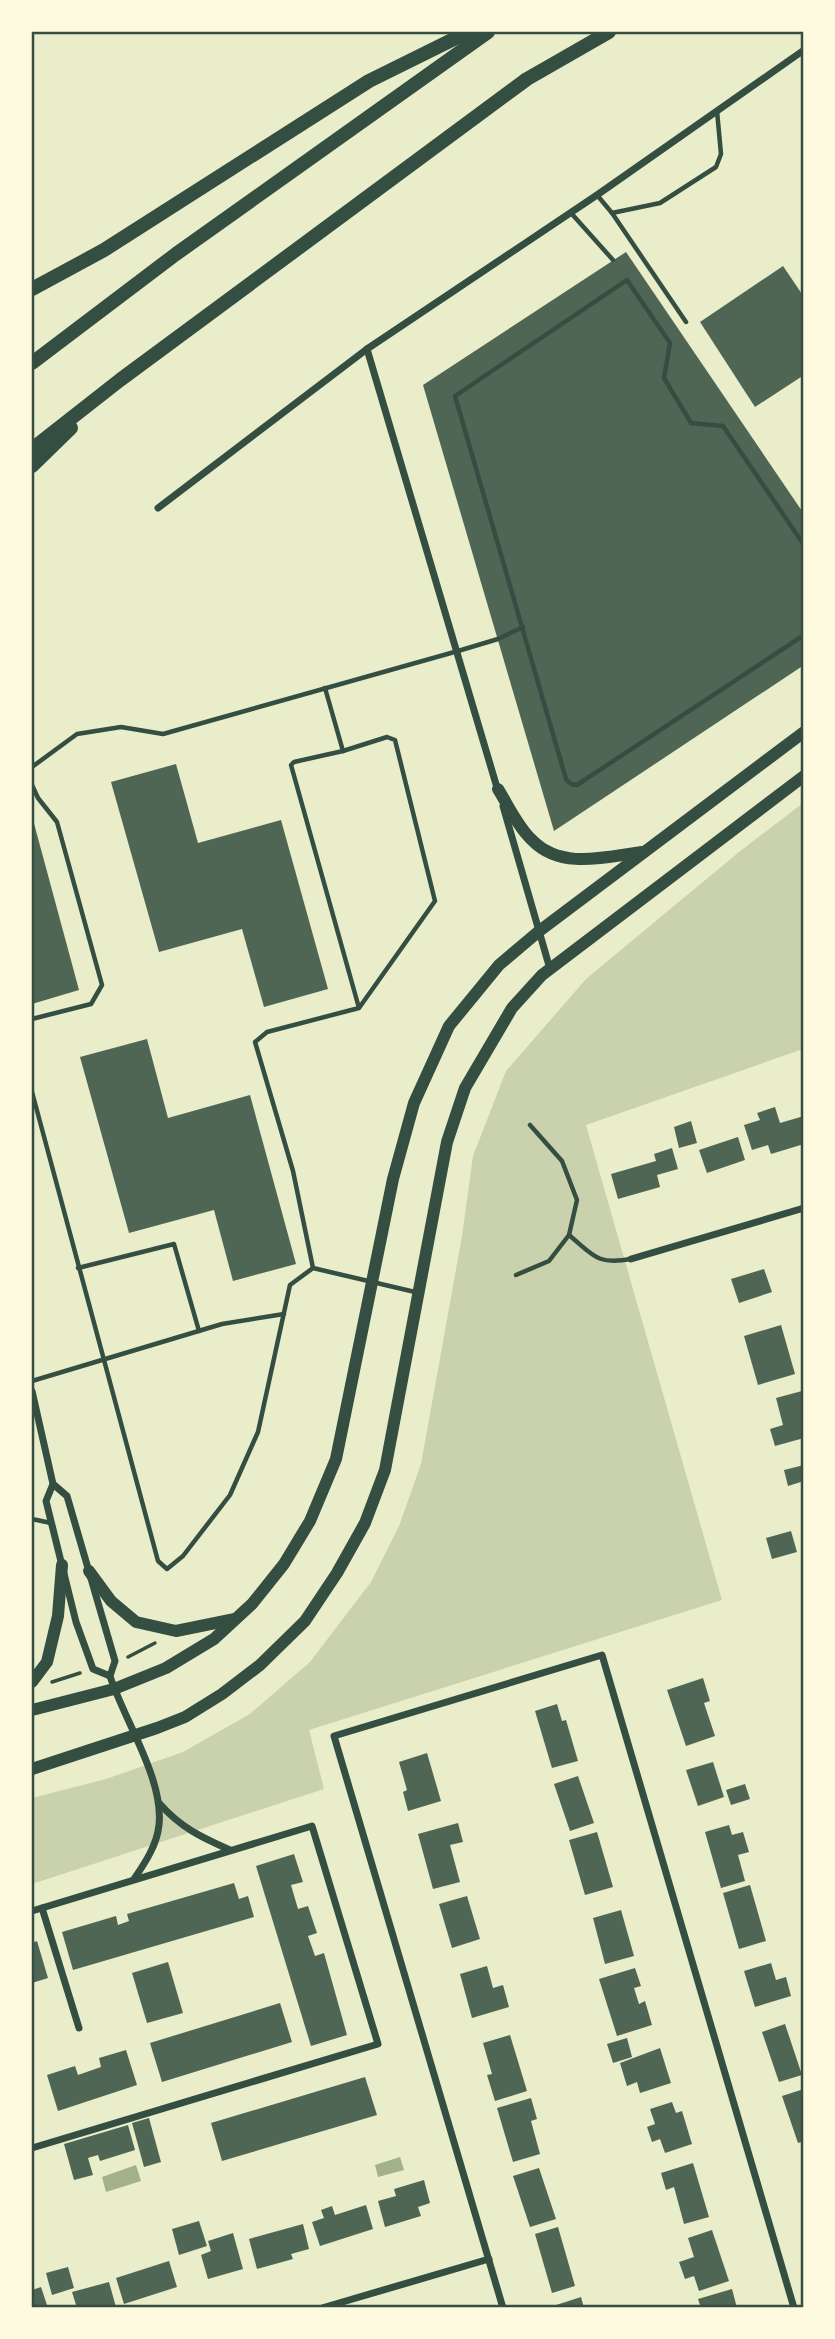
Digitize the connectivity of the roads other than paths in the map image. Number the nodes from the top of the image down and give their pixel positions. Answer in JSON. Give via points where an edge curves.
{"nodes":[{"id":1,"x":468,"y":32,"type":"edge"},
{"id":2,"x":488,"y":32,"type":"edge"},
{"id":3,"x":609,"y":32,"type":"edge"},
{"id":4,"x":803,"y":50,"type":"edge"},
{"id":5,"x":717,"y":111,"type":"junction"},
{"id":6,"x":597,"y":195,"type":"junction"},
{"id":7,"x":570,"y":213,"type":"junction"},
{"id":8,"x":612,"y":213,"type":"junction"},
{"id":9,"x":613,"y":260,"type":"dead end"},
{"id":10,"x":32,"y":289,"type":"edge"},
{"id":11,"x":686,"y":322,"type":"dead end"},
{"id":12,"x":367,"y":349,"type":"junction"},
{"id":13,"x":32,"y":363,"type":"edge"},
{"id":14,"x":120,"y":380,"type":"junction"},
{"id":15,"x":32,"y":449,"type":"edge"},
{"id":16,"x":32,"y":466,"type":"edge"},
{"id":17,"x":159,"y":508,"type":"dead end"},
{"id":18,"x":803,"y":545,"type":"edge"},
{"id":19,"x":523,"y":627,"type":"junction"},
{"id":20,"x":803,"y":635,"type":"edge"},
{"id":21,"x":458,"y":651,"type":"junction"},
{"id":22,"x":326,"y":688,"type":"junction"},
{"id":23,"x":803,"y":732,"type":"edge"},
{"id":24,"x":343,"y":751,"type":"junction"},
{"id":25,"x":32,"y":767,"type":"edge"},
{"id":26,"x":803,"y":776,"type":"edge"},
{"id":27,"x":32,"y":785,"type":"edge"},
{"id":28,"x":498,"y":789,"type":"junction"},
{"id":29,"x":646,"y":851,"type":"junction"},
{"id":30,"x":538,"y":932,"type":"junction"},
{"id":31,"x":550,"y":969,"type":"junction"},
{"id":32,"x":359,"y":1009,"type":"junction"},
{"id":33,"x":32,"y":1019,"type":"edge"},
{"id":34,"x":32,"y":1092,"type":"edge"},
{"id":35,"x":530,"y":1125,"type":"dead end"},
{"id":36,"x":803,"y":1208,"type":"edge"},
{"id":37,"x":569,"y":1235,"type":"junction"},
{"id":38,"x":631,"y":1259,"type":"joint"},
{"id":39,"x":78,"y":1268,"type":"junction"},
{"id":40,"x":313,"y":1268,"type":"junction"},
{"id":41,"x":516,"y":1275,"type":"dead end"},
{"id":42,"x":372,"y":1281,"type":"junction"},
{"id":43,"x":419,"y":1293,"type":"junction"},
{"id":44,"x":284,"y":1314,"type":"junction"},
{"id":45,"x":199,"y":1331,"type":"junction"},
{"id":46,"x":103,"y":1361,"type":"junction"},
{"id":47,"x":32,"y":1381,"type":"edge"},
{"id":48,"x":32,"y":1391,"type":"edge"},
{"id":49,"x":53,"y":1485,"type":"junction"},
{"id":50,"x":32,"y":1519,"type":"edge"},
{"id":51,"x":52,"y":1524,"type":"junction"},
{"id":52,"x":62,"y":1565,"type":"junction"},
{"id":53,"x":89,"y":1571,"type":"junction"},
{"id":54,"x":235,"y":1619,"type":"junction"},
{"id":55,"x":32,"y":1682,"type":"edge"},
{"id":56,"x":112,"y":1683,"type":"junction"},
{"id":57,"x":32,"y":1710,"type":"edge"},
{"id":58,"x":136,"y":1736,"type":"junction"},
{"id":59,"x":32,"y":1769,"type":"edge"},
{"id":60,"x":159,"y":1803,"type":"junction"},
{"id":61,"x":231,"y":1850,"type":"junction"},
{"id":62,"x":133,"y":1880,"type":"junction"},
{"id":63,"x":42,"y":1908,"type":"junction"},
{"id":64,"x":32,"y":1911,"type":"edge"},
{"id":65,"x":79,"y":2028,"type":"dead end"},
{"id":66,"x":32,"y":2148,"type":"edge"},
{"id":67,"x":489,"y":2259,"type":"junction"},
{"id":68,"x":322,"y":2308,"type":"edge"},
{"id":69,"x":503,"y":2308,"type":"edge"},
{"id":70,"x":794,"y":2308,"type":"edge"}],
"edges":[{"from":1,"to":10,"type":"highway","via":[[369,81],[127,235]]},
{"from":2,"to":13,"type":"highway","via":[[186,246]]},
{"from":3,"to":14,"type":"highway","via":[[527,79]]},
{"from":4,"to":5,"type":"street"},
{"from":5,"to":6,"type":"street"},
{"from":5,"to":8,"type":"lane","via":[[721,154],[716,167],[660,204]]},
{"from":6,"to":7,"type":"street"},
{"from":6,"to":8,"type":"lane"},
{"from":7,"to":9,"type":"lane"},
{"from":7,"to":12,"type":"street"},
{"from":8,"to":11,"type":"lane"},
{"from":12,"to":17,"type":"street"},
{"from":12,"to":21,"type":"street"},
{"from":14,"to":15,"type":"highway"},
{"from":14,"to":16,"type":"highway"},
{"from":18,"to":19,"type":"lane","via":[[723,425],[691,423],[664,377],[670,343],[630,282],[624,281],[455,396]]},
{"from":19,"to":20,"type":"lane","via":[[566,779],[578,785]]},
{"from":19,"to":21,"type":"lane"},
{"from":21,"to":22,"type":"lane"},
{"from":21,"to":28,"type":"street"},
{"from":22,"to":24,"type":"lane"},
{"from":22,"to":25,"type":"lane","via":[[163,734],[121,727],[77,734]]},
{"from":23,"to":29,"type":"main road"},
{"from":24,"to":32,"type":"lane","via":[[294,762],[291,770]]},
{"from":24,"to":32,"type":"lane","via":[[387,737],[396,740],[435,901]]},
{"from":26,"to":31,"type":"main road"},
{"from":27,"to":33,"type":"lane","via":[[57,821],[102,985],[91,1004]]},
{"from":28,"to":29,"type":"main road","via":[[531,840],[556,858],[591,859]]},
{"from":28,"to":30,"type":"street"},
{"from":29,"to":30,"type":"main road"},
{"from":30,"to":31,"type":"street"},
{"from":30,"to":42,"type":"main road","via":[[499,965],[449,1027],[414,1102]]},
{"from":31,"to":43,"type":"main road","via":[[512,1008],[465,1088],[447,1142]]},
{"from":32,"to":40,"type":"lane","via":[[267,1032],[255,1042],[293,1171]]},
{"from":34,"to":39,"type":"lane"},
{"from":35,"to":37,"type":"lane","via":[[562,1161],[577,1200]]},
{"from":36,"to":38,"type":"street"},
{"from":37,"to":38,"type":"lane","via":[[596,1258],[610,1263]]},
{"from":37,"to":41,"type":"lane","via":[[549,1261]]},
{"from":39,"to":45,"type":"lane","via":[[174,1244]]},
{"from":39,"to":46,"type":"lane"},
{"from":40,"to":42,"type":"lane"},
{"from":40,"to":44,"type":"lane","via":[[290,1285]]},
{"from":42,"to":43,"type":"lane"},
{"from":42,"to":54,"type":"main road","via":[[336,1459],[310,1521],[284,1564]]},
{"from":43,"to":58,"type":"main road","via":[[385,1470],[365,1523],[337,1573],[305,1621],[260,1665],[185,1717]]},
{"from":44,"to":45,"type":"lane"},
{"from":44,"to":46,"type":"lane","via":[[258,1432],[230,1495],[183,1556],[167,1569],[158,1561]]},
{"from":45,"to":46,"type":"lane"},
{"from":46,"to":47,"type":"lane"},
{"from":48,"to":49,"type":"street"},
{"from":49,"to":51,"type":"street","via":[[46,1501]]},
{"from":49,"to":53,"type":"street","via":[[67,1496]]},
{"from":50,"to":51,"type":"lane"},
{"from":51,"to":52,"type":"street"},
{"from":52,"to":55,"type":"main road","via":[[58,1616],[47,1662]]},
{"from":52,"to":56,"type":"street","via":[[93,1669]]},
{"from":53,"to":54,"type":"main road","via":[[111,1601],[136,1622],[176,1631]]},
{"from":53,"to":56,"type":"street","via":[[115,1661]]},
{"from":54,"to":56,"type":"main road","via":[[214,1639],[166,1668]]},
{"from":56,"to":57,"type":"main road"},
{"from":56,"to":58,"type":"street"},
{"from":58,"to":59,"type":"main road"},
{"from":58,"to":60,"type":"street"},
{"from":60,"to":61,"type":"street","via":[[175,1821]]},
{"from":60,"to":62,"type":"street","via":[[153,1847]]},
{"from":61,"to":62,"type":"street"},
{"from":61,"to":66,"type":"street","via":[[312,1826],[378,2044]]},
{"from":62,"to":63,"type":"street"},
{"from":63,"to":64,"type":"street"},
{"from":63,"to":65,"type":"street"},
{"from":67,"to":68,"type":"street"},
{"from":67,"to":69,"type":"street"},
{"from":67,"to":70,"type":"street","via":[[334,1736],[602,1655]]}]}
